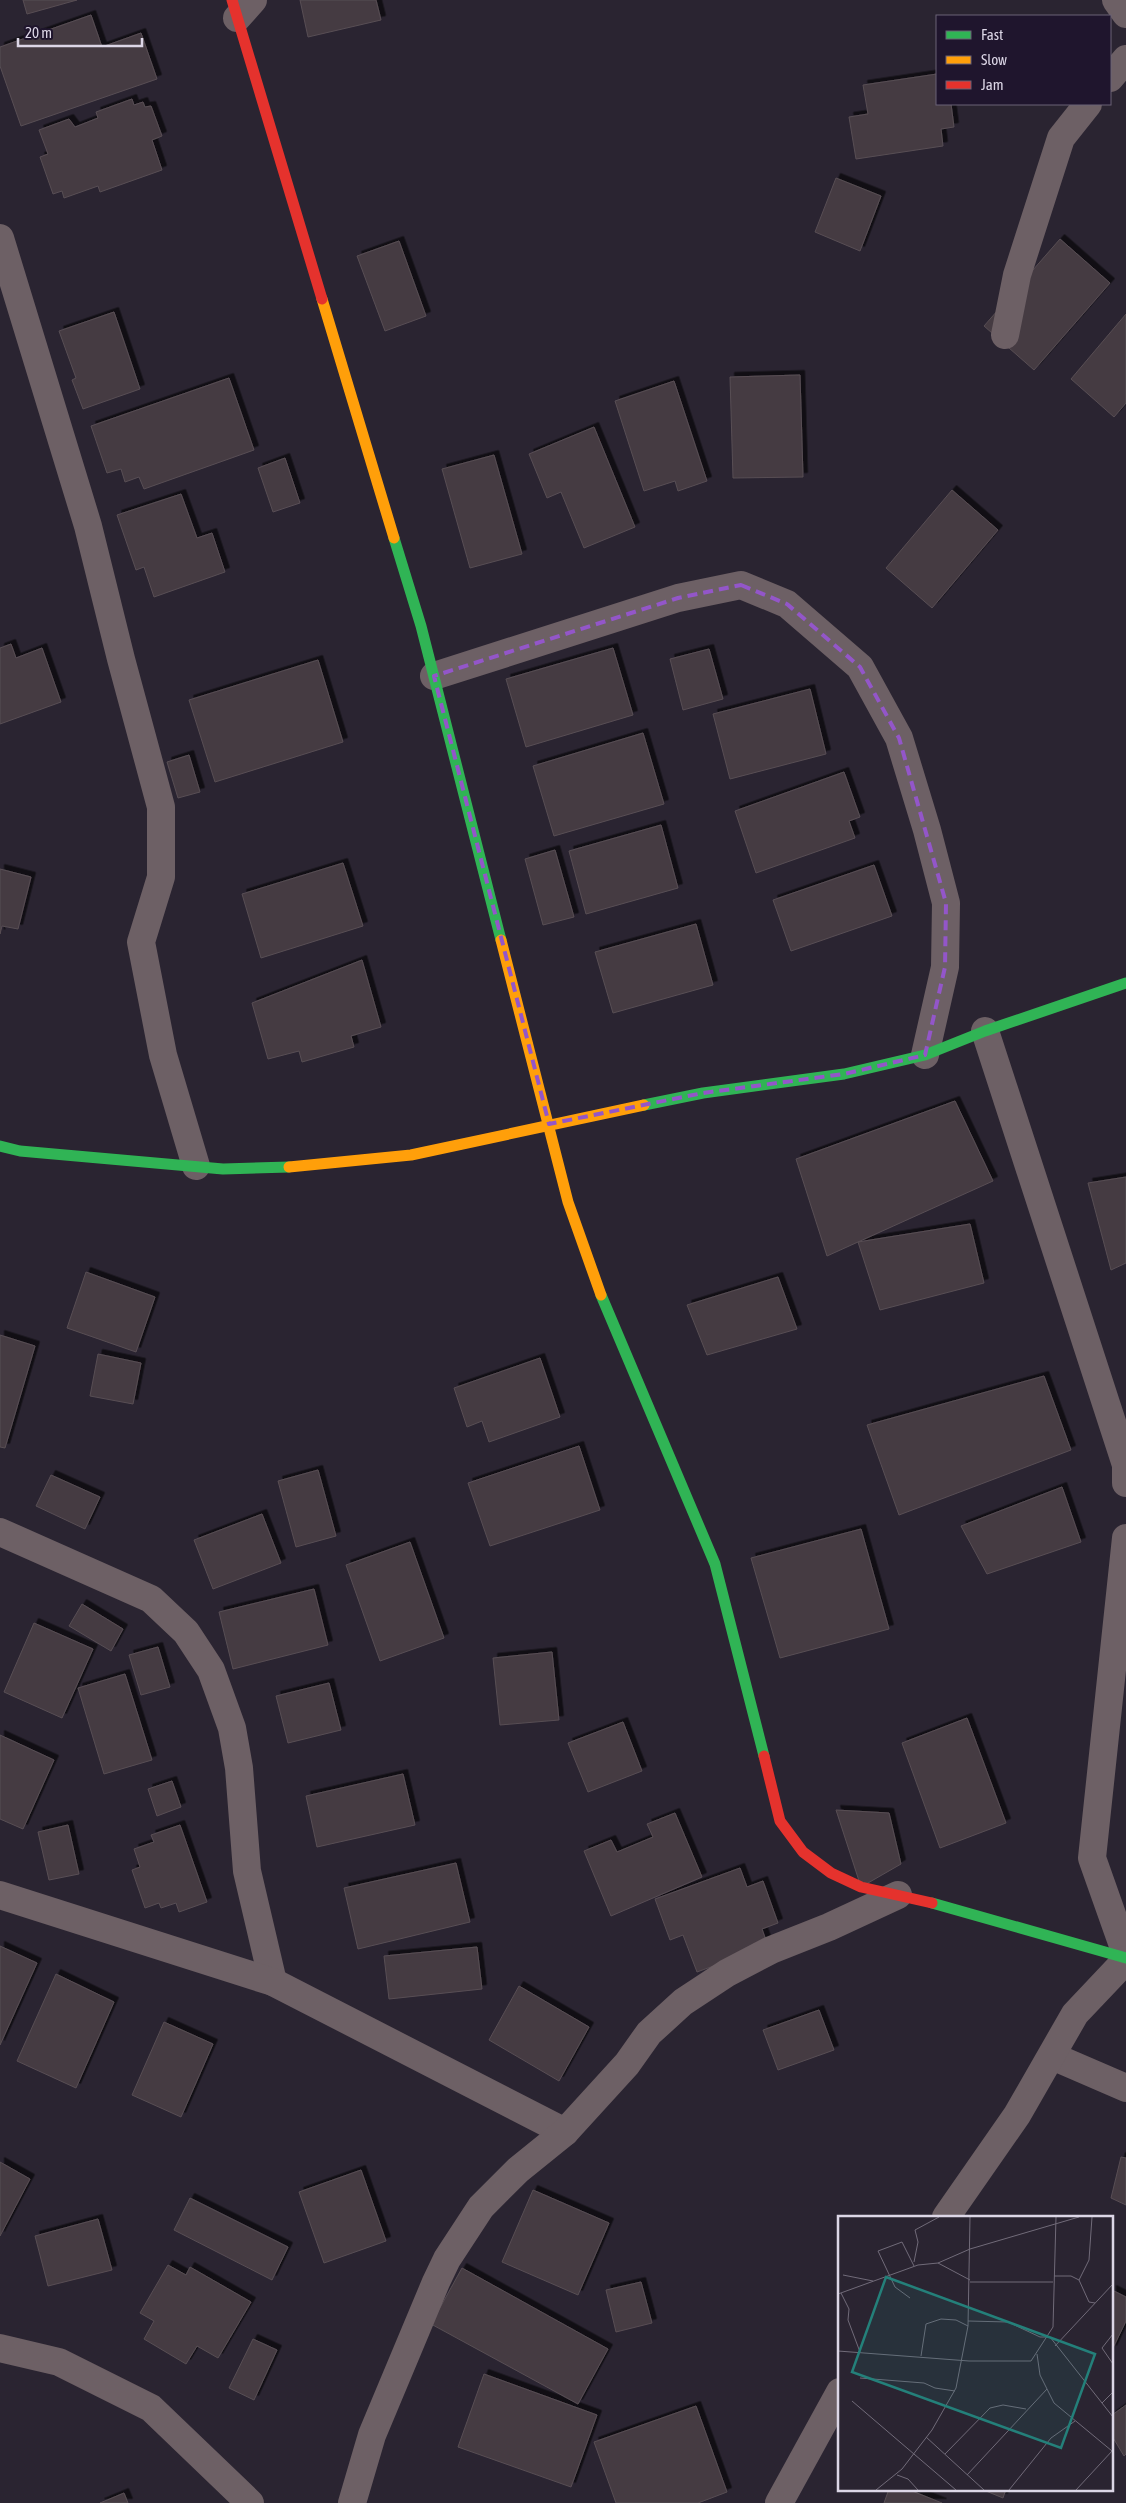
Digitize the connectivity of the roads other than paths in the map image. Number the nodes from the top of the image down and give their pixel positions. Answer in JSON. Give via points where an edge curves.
{"nodes":[{"id":1,"x":1116,"y":0,"type":"edge"},
{"id":2,"x":241,"y":6,"type":"edge"},
{"id":3,"x":1126,"y":14,"type":"edge"},
{"id":4,"x":1126,"y":59,"type":"edge"},
{"id":5,"x":1111,"y":77,"type":"edge"},
{"id":6,"x":1087,"y":105,"type":"edge"},
{"id":7,"x":0,"y":238,"type":"edge"},
{"id":8,"x":1005,"y":335,"type":"dead end"},
{"id":9,"x":434,"y":676,"type":"junction"},
{"id":10,"x":1126,"y":983,"type":"edge"},
{"id":11,"x":985,"y":1031,"type":"junction"},
{"id":12,"x":925,"y":1055,"type":"junction"},
{"id":13,"x":550,"y":1124,"type":"junction"},
{"id":14,"x":0,"y":1146,"type":"edge"},
{"id":15,"x":196,"y":1166,"type":"junction"},
{"id":16,"x":1126,"y":1483,"type":"edge"},
{"id":17,"x":0,"y":1532,"type":"edge"},
{"id":18,"x":1126,"y":1538,"type":"edge"},
{"id":19,"x":898,"y":1895,"type":"junction"},
{"id":20,"x":0,"y":1896,"type":"edge"},
{"id":21,"x":1126,"y":1954,"type":"edge"},
{"id":22,"x":1126,"y":1959,"type":"edge"},
{"id":23,"x":273,"y":1982,"type":"junction"},
{"id":24,"x":1052,"y":2056,"type":"junction"},
{"id":25,"x":1126,"y":2088,"type":"edge"},
{"id":26,"x":565,"y":2132,"type":"junction"},
{"id":27,"x":947,"y":2216,"type":"edge"},
{"id":28,"x":0,"y":2348,"type":"edge"},
{"id":29,"x":838,"y":2396,"type":"edge"},
{"id":30,"x":250,"y":2503,"type":"edge"},
{"id":31,"x":352,"y":2503,"type":"edge"},
{"id":32,"x":779,"y":2503,"type":"edge"}],
"edges":[{"from":1,"to":3,"type":"street"},
{"from":2,"to":9,"type":"street"},
{"from":4,"to":5,"type":"street"},
{"from":6,"to":8,"type":"street","via":[[1061,138],[1017,275]]},
{"from":7,"to":15,"type":"street","via":[[88,526],[161,807],[161,877],[141,942],[163,1055]]},
{"from":9,"to":12,"type":"street","via":[[678,598],[741,585],[787,604],[860,668],[902,747],[946,903],[945,966]]},
{"from":9,"to":13,"type":"street"},
{"from":10,"to":11,"type":"street"},
{"from":11,"to":12,"type":"street"},
{"from":11,"to":16,"type":"street","via":[[1126,1465]]},
{"from":12,"to":13,"type":"street","via":[[844,1074],[703,1093]]},
{"from":13,"to":15,"type":"street","via":[[411,1155],[304,1166],[223,1169]]},
{"from":13,"to":19,"type":"street","via":[[568,1202],[597,1286],[715,1564],[780,1821],[803,1852],[831,1873],[862,1887]]},
{"from":14,"to":15,"type":"street","via":[[20,1151]]},
{"from":17,"to":23,"type":"street","via":[[151,1599],[186,1632],[211,1670],[232,1728],[239,1768],[247,1871]]},
{"from":18,"to":21,"type":"street","via":[[1092,1858]]},
{"from":19,"to":22,"type":"street","via":[[960,1909]]},
{"from":19,"to":26,"type":"street","via":[[771,1950],[727,1973],[683,2002],[649,2033],[627,2064]]},
{"from":20,"to":23,"type":"street"},
{"from":22,"to":24,"type":"street","via":[[1075,2014]]},
{"from":23,"to":26,"type":"street"},
{"from":24,"to":25,"type":"street"},
{"from":24,"to":27,"type":"street","via":[[1017,2115]]},
{"from":26,"to":31,"type":"street","via":[[518,2170],[481,2208],[447,2259],[372,2435]]},
{"from":28,"to":30,"type":"street","via":[[59,2362],[151,2408]]},
{"from":29,"to":32,"type":"street"}]}
